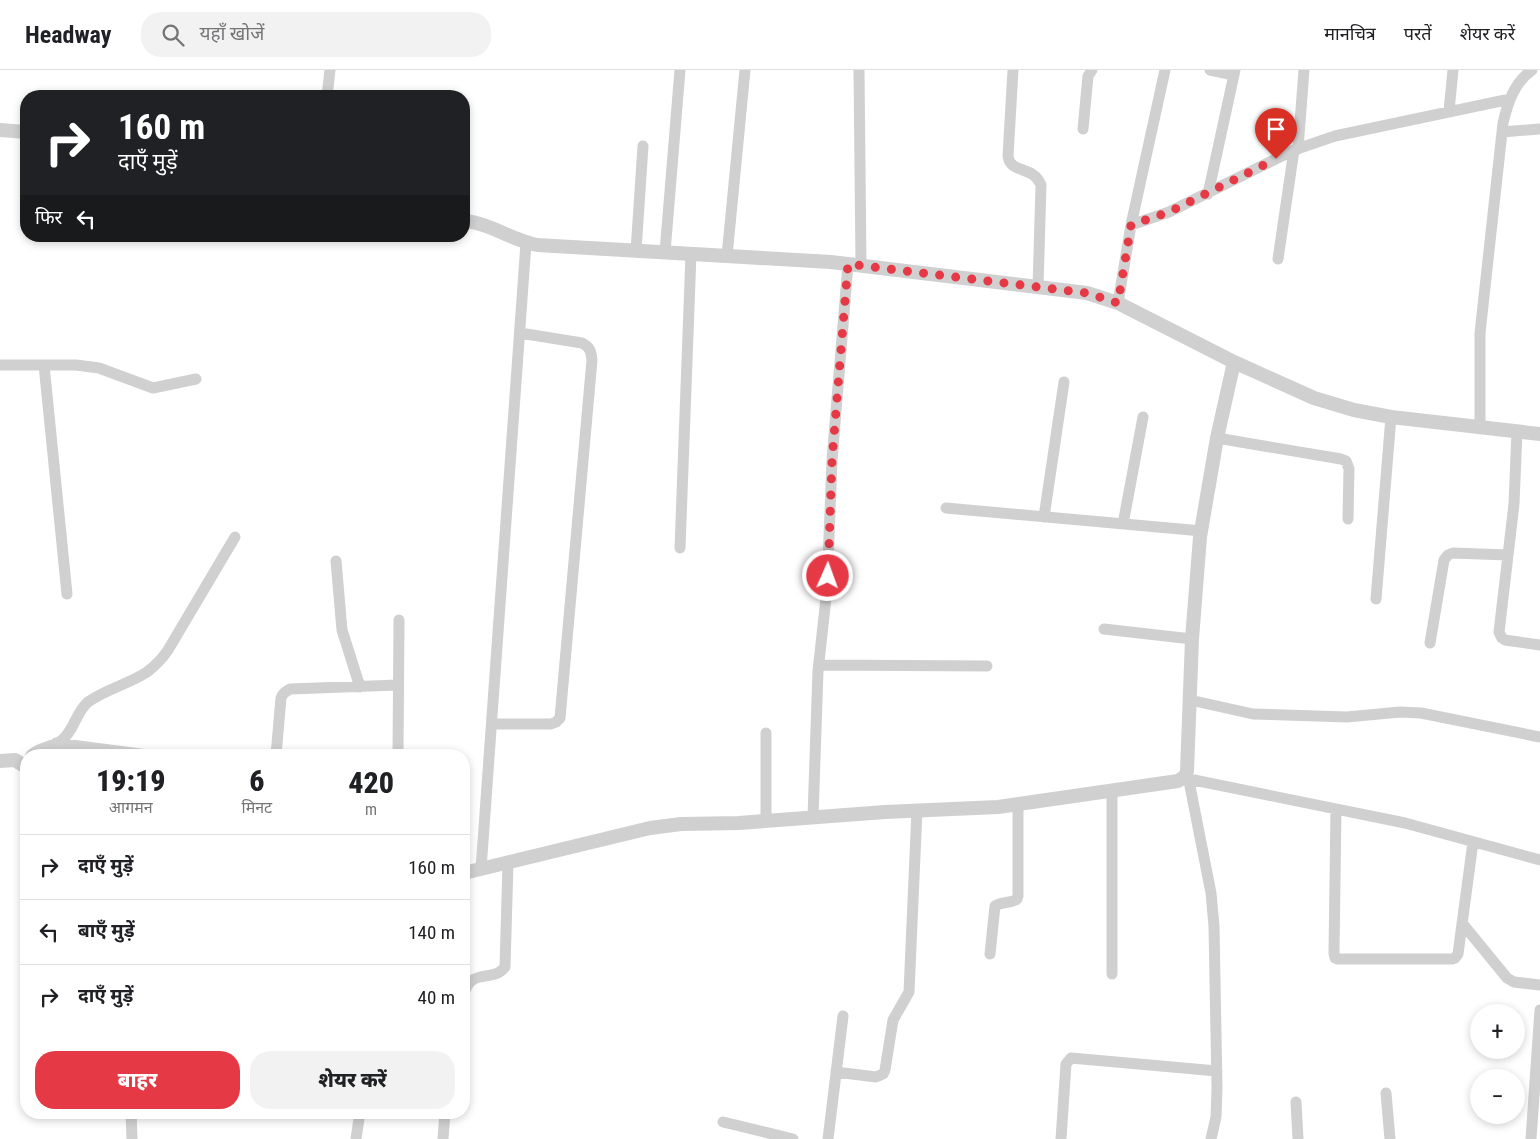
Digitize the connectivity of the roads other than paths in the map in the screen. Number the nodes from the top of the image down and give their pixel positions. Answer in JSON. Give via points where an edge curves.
{"nodes":[{"id":1,"x":330,"y":70,"type":"edge"},
{"id":2,"x":680,"y":70,"type":"edge"},
{"id":3,"x":745,"y":70,"type":"edge"},
{"id":4,"x":860,"y":70,"type":"edge"},
{"id":5,"x":1013,"y":70,"type":"edge"},
{"id":6,"x":1092,"y":70,"type":"edge"},
{"id":7,"x":1165,"y":70,"type":"edge"},
{"id":8,"x":1210,"y":70,"type":"edge"},
{"id":9,"x":1304,"y":70,"type":"edge"},
{"id":10,"x":1453,"y":70,"type":"edge"},
{"id":11,"x":1532,"y":70,"type":"edge"},
{"id":12,"x":1234,"y":73,"type":"edge"},
{"id":13,"x":328,"y":90,"type":"edge"},
{"id":14,"x":1510,"y":99,"type":"junction"},
{"id":15,"x":1449,"y":112,"type":"junction"},
{"id":16,"x":1083,"y":129,"type":"dead end"},
{"id":17,"x":1540,"y":129,"type":"edge"},
{"id":18,"x":0,"y":130,"type":"edge"},
{"id":19,"x":20,"y":132,"type":"edge"},
{"id":20,"x":1502,"y":132,"type":"junction"},
{"id":21,"x":643,"y":146,"type":"dead end"},
{"id":22,"x":1296,"y":150,"type":"junction"},
{"id":23,"x":1208,"y":194,"type":"junction"},
{"id":24,"x":470,"y":222,"type":"edge"},
{"id":25,"x":1131,"y":225,"type":"junction"},
{"id":26,"x":526,"y":243,"type":"junction"},
{"id":27,"x":636,"y":251,"type":"junction"},
{"id":28,"x":665,"y":252,"type":"junction"},
{"id":29,"x":690,"y":254,"type":"junction"},
{"id":30,"x":728,"y":256,"type":"junction"},
{"id":31,"x":1278,"y":259,"type":"dead end"},
{"id":32,"x":854,"y":265,"type":"junction"},
{"id":33,"x":1038,"y":287,"type":"junction"},
{"id":34,"x":1118,"y":303,"type":"junction"},
{"id":35,"x":520,"y":333,"type":"junction"},
{"id":36,"x":1234,"y":362,"type":"junction"},
{"id":37,"x":0,"y":365,"type":"edge"},
{"id":38,"x":44,"y":365,"type":"junction"},
{"id":39,"x":196,"y":379,"type":"dead end"},
{"id":40,"x":1064,"y":382,"type":"dead end"},
{"id":41,"x":1143,"y":417,"type":"dead end"},
{"id":42,"x":1391,"y":417,"type":"junction"},
{"id":43,"x":1480,"y":427,"type":"junction"},
{"id":44,"x":1517,"y":432,"type":"junction"},
{"id":45,"x":1540,"y":434,"type":"edge"},
{"id":46,"x":1218,"y":438,"type":"junction"},
{"id":47,"x":946,"y":508,"type":"dead end"},
{"id":48,"x":1044,"y":517,"type":"junction"},
{"id":49,"x":1348,"y":519,"type":"dead end"},
{"id":50,"x":1122,"y":524,"type":"junction"},
{"id":51,"x":1202,"y":531,"type":"junction"},
{"id":52,"x":235,"y":537,"type":"dead end"},
{"id":53,"x":680,"y":548,"type":"dead end"},
{"id":54,"x":1508,"y":555,"type":"junction"},
{"id":55,"x":336,"y":561,"type":"dead end"},
{"id":56,"x":67,"y":594,"type":"dead end"},
{"id":57,"x":1376,"y":599,"type":"dead end"},
{"id":58,"x":399,"y":620,"type":"dead end"},
{"id":59,"x":1104,"y":629,"type":"dead end"},
{"id":60,"x":1192,"y":639,"type":"junction"},
{"id":61,"x":1430,"y":642,"type":"dead end"},
{"id":62,"x":1540,"y":645,"type":"edge"},
{"id":63,"x":819,"y":665,"type":"junction"},
{"id":64,"x":987,"y":666,"type":"dead end"},
{"id":65,"x":398,"y":685,"type":"junction"},
{"id":66,"x":360,"y":687,"type":"junction"},
{"id":67,"x":1190,"y":700,"type":"junction"},
{"id":68,"x":492,"y":724,"type":"junction"},
{"id":69,"x":766,"y":733,"type":"dead end"},
{"id":70,"x":1540,"y":736,"type":"edge"},
{"id":71,"x":56,"y":743,"type":"junction"},
{"id":72,"x":40,"y":749,"type":"edge"},
{"id":73,"x":102,"y":749,"type":"edge"},
{"id":74,"x":277,"y":749,"type":"edge"},
{"id":75,"x":398,"y":749,"type":"edge"},
{"id":76,"x":20,"y":760,"type":"edge"},
{"id":77,"x":0,"y":761,"type":"edge"},
{"id":78,"x":1188,"y":775,"type":"junction"},
{"id":79,"x":1112,"y":790,"type":"junction"},
{"id":80,"x":1018,"y":804,"type":"junction"},
{"id":81,"x":1336,"y":809,"type":"junction"},
{"id":82,"x":917,"y":810,"type":"junction"},
{"id":83,"x":813,"y":817,"type":"junction"},
{"id":84,"x":766,"y":821,"type":"junction"},
{"id":85,"x":1473,"y":842,"type":"junction"},
{"id":86,"x":1540,"y":860,"type":"edge"},
{"id":87,"x":508,"y":863,"type":"junction"},
{"id":88,"x":481,"y":869,"type":"junction"},
{"id":89,"x":470,"y":872,"type":"edge"},
{"id":90,"x":1462,"y":923,"type":"junction"},
{"id":91,"x":990,"y":954,"type":"dead end"},
{"id":92,"x":1112,"y":974,"type":"dead end"},
{"id":93,"x":470,"y":982,"type":"edge"},
{"id":94,"x":1540,"y":985,"type":"edge"},
{"id":95,"x":1540,"y":1010,"type":"edge"},
{"id":96,"x":843,"y":1016,"type":"dead end"},
{"id":97,"x":1217,"y":1071,"type":"junction"},
{"id":98,"x":836,"y":1072,"type":"junction"},
{"id":99,"x":1386,"y":1093,"type":"dead end"},
{"id":100,"x":1296,"y":1102,"type":"dead end"},
{"id":101,"x":131,"y":1119,"type":"edge"},
{"id":102,"x":359,"y":1119,"type":"edge"},
{"id":103,"x":444,"y":1119,"type":"edge"},
{"id":104,"x":723,"y":1122,"type":"dead end"},
{"id":105,"x":132,"y":1139,"type":"edge"},
{"id":106,"x":356,"y":1139,"type":"edge"},
{"id":107,"x":443,"y":1139,"type":"edge"},
{"id":108,"x":793,"y":1139,"type":"edge"},
{"id":109,"x":828,"y":1139,"type":"edge"},
{"id":110,"x":1061,"y":1139,"type":"edge"},
{"id":111,"x":1211,"y":1139,"type":"edge"},
{"id":112,"x":1298,"y":1139,"type":"edge"},
{"id":113,"x":1390,"y":1139,"type":"edge"},
{"id":114,"x":1531,"y":1139,"type":"edge"}],
"edges":[{"from":1,"to":13,"type":"street"},
{"from":2,"to":28,"type":"street"},
{"from":3,"to":30,"type":"street"},
{"from":4,"to":32,"type":"street"},
{"from":5,"to":33,"type":"street","via":[[1008,162],[1031,172],[1041,185]]},
{"from":6,"to":16,"type":"street","via":[[1088,76]]},
{"from":7,"to":25,"type":"street"},
{"from":8,"to":12,"type":"street"},
{"from":9,"to":22,"type":"street"},
{"from":10,"to":15,"type":"street"},
{"from":11,"to":14,"type":"street","via":[[1520,80]]},
{"from":12,"to":23,"type":"street"},
{"from":14,"to":15,"type":"street"},
{"from":14,"to":20,"type":"street"},
{"from":15,"to":22,"type":"street","via":[[1335,136]]},
{"from":17,"to":20,"type":"street"},
{"from":18,"to":19,"type":"street"},
{"from":20,"to":43,"type":"street","via":[[1480,333]]},
{"from":21,"to":27,"type":"street"},
{"from":22,"to":23,"type":"street"},
{"from":22,"to":31,"type":"street"},
{"from":23,"to":25,"type":"street"},
{"from":24,"to":26,"type":"street","via":[[489,226]]},
{"from":25,"to":34,"type":"street"},
{"from":26,"to":27,"type":"street"},
{"from":26,"to":35,"type":"street"},
{"from":27,"to":28,"type":"street"},
{"from":28,"to":29,"type":"street"},
{"from":29,"to":30,"type":"street"},
{"from":29,"to":53,"type":"street"},
{"from":30,"to":32,"type":"street"},
{"from":32,"to":33,"type":"street"},
{"from":32,"to":63,"type":"street","via":[[832,460],[828,582]]},
{"from":33,"to":34,"type":"street","via":[[1087,293]]},
{"from":34,"to":36,"type":"street"},
{"from":35,"to":68,"type":"street"},
{"from":35,"to":68,"type":"street","via":[[582,342],[589,346],[592,360],[560,718],[551,724]]},
{"from":36,"to":42,"type":"street","via":[[1314,398]]},
{"from":36,"to":46,"type":"street"},
{"from":37,"to":38,"type":"street"},
{"from":38,"to":39,"type":"street","via":[[99,368],[153,388]]},
{"from":38,"to":56,"type":"street"},
{"from":40,"to":48,"type":"street"},
{"from":41,"to":50,"type":"street"},
{"from":42,"to":43,"type":"street"},
{"from":42,"to":57,"type":"street"},
{"from":43,"to":44,"type":"street"},
{"from":44,"to":45,"type":"street"},
{"from":44,"to":54,"type":"street"},
{"from":46,"to":49,"type":"street","via":[[1346,462],[1350,469]]},
{"from":46,"to":51,"type":"street"},
{"from":47,"to":48,"type":"street"},
{"from":48,"to":50,"type":"street"},
{"from":50,"to":51,"type":"street"},
{"from":51,"to":60,"type":"street"},
{"from":52,"to":71,"type":"street","via":[[158,662],[146,673],[87,703],[66,735]]},
{"from":54,"to":61,"type":"street","via":[[1448,555],[1444,560]]},
{"from":54,"to":62,"type":"street","via":[[1500,636],[1506,640]]},
{"from":55,"to":66,"type":"street","via":[[342,630]]},
{"from":58,"to":65,"type":"street"},
{"from":59,"to":60,"type":"street"},
{"from":60,"to":67,"type":"street"},
{"from":63,"to":64,"type":"street"},
{"from":63,"to":83,"type":"street"},
{"from":65,"to":66,"type":"street"},
{"from":65,"to":75,"type":"street"},
{"from":66,"to":74,"type":"street","via":[[290,689],[282,694]]},
{"from":67,"to":70,"type":"street","via":[[1253,714],[1347,717],[1421,712]]},
{"from":67,"to":78,"type":"street"},
{"from":68,"to":88,"type":"street"},
{"from":69,"to":84,"type":"street"},
{"from":71,"to":72,"type":"street"},
{"from":71,"to":73,"type":"street"},
{"from":76,"to":77,"type":"street"},
{"from":78,"to":79,"type":"street","via":[[1178,781]]},
{"from":78,"to":81,"type":"street"},
{"from":78,"to":97,"type":"street","via":[[1213,909]]},
{"from":79,"to":80,"type":"street"},
{"from":79,"to":92,"type":"street"},
{"from":80,"to":82,"type":"street"},
{"from":80,"to":91,"type":"street","via":[[1018,899],[995,906]]},
{"from":81,"to":85,"type":"street","via":[[1405,823]]},
{"from":81,"to":90,"type":"street","via":[[1335,958],[1452,959],[1458,954]]},
{"from":82,"to":83,"type":"street"},
{"from":82,"to":98,"type":"street","via":[[909,992],[891,1026],[886,1070],[876,1077]]},
{"from":83,"to":84,"type":"street"},
{"from":84,"to":87,"type":"street","via":[[650,828]]},
{"from":85,"to":86,"type":"street"},
{"from":85,"to":90,"type":"street"},
{"from":87,"to":88,"type":"street"},
{"from":87,"to":93,"type":"street","via":[[505,967],[500,972]]},
{"from":88,"to":89,"type":"street"},
{"from":90,"to":94,"type":"street","via":[[1507,978]]},
{"from":95,"to":114,"type":"street"},
{"from":96,"to":98,"type":"street"},
{"from":97,"to":110,"type":"street","via":[[1070,1058],[1066,1064]]},
{"from":97,"to":111,"type":"street","via":[[1216,1117]]},
{"from":98,"to":109,"type":"street"},
{"from":99,"to":113,"type":"street"},
{"from":100,"to":112,"type":"street"},
{"from":101,"to":105,"type":"street"},
{"from":102,"to":106,"type":"street"},
{"from":103,"to":107,"type":"street"},
{"from":104,"to":108,"type":"street"}]}
